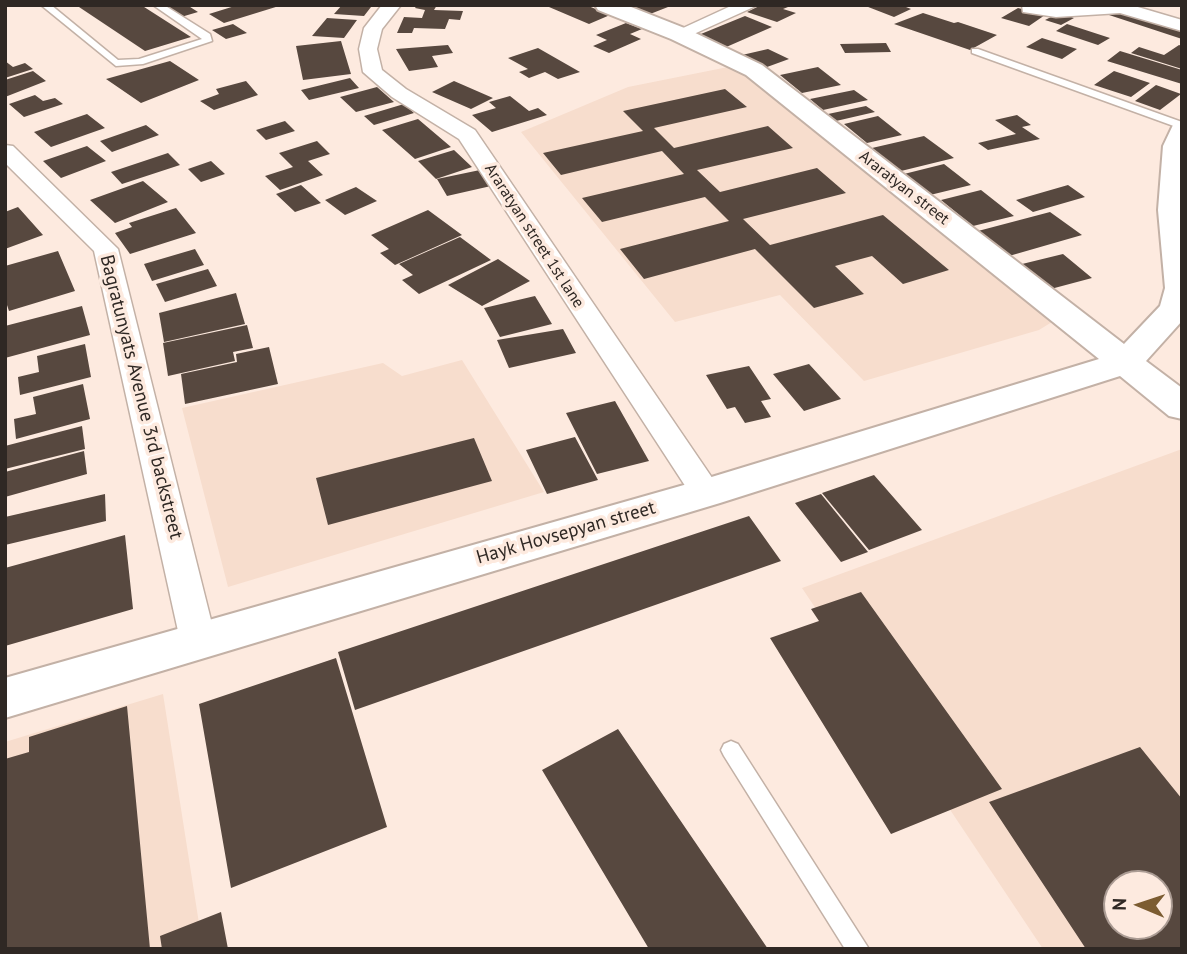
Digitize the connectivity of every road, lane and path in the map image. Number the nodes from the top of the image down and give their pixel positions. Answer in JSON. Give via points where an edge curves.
{"nodes":[{"id":1,"x":45,"y":5,"type":"edge"},
{"id":2,"x":157,"y":5,"type":"edge"},
{"id":3,"x":392,"y":5,"type":"edge"},
{"id":4,"x":606,"y":5,"type":"edge"},
{"id":5,"x":749,"y":5,"type":"edge"},
{"id":6,"x":1030,"y":8,"type":"dead end"},
{"id":7,"x":1182,"y":26,"type":"edge"},
{"id":8,"x":679,"y":34,"type":"junction"},
{"id":9,"x":975,"y":51,"type":"dead end"},
{"id":10,"x":1182,"y":128,"type":"edge"},
{"id":11,"x":5,"y":151,"type":"edge"},
{"id":12,"x":1125,"y":363,"type":"junction"},
{"id":13,"x":1182,"y":407,"type":"edge"},
{"id":14,"x":706,"y":493,"type":"junction"},
{"id":15,"x":198,"y":640,"type":"junction"},
{"id":16,"x":5,"y":698,"type":"edge"},
{"id":17,"x":731,"y":750,"type":"dead end"},
{"id":18,"x":858,"y":949,"type":"edge"}],
"edges":[{"from":1,"to":2,"type":"lane","via":[[116,63],[140,62],[207,41],[207,36]]},
{"from":3,"to":14,"type":"street","name":"Araratyan street 1st lane","via":[[373,28],[368,49],[373,72],[467,135]]},
{"from":4,"to":8,"type":"street","name":"Araratyan street"},
{"from":5,"to":8,"type":"street"},
{"from":6,"to":7,"type":"street","via":[[1056,12],[1121,8]]},
{"from":8,"to":12,"type":"street","name":"Araratyan street","via":[[754,70]]},
{"from":9,"to":10,"type":"lane"},
{"from":10,"to":12,"type":"street","via":[[1175,146],[1172,210],[1181,288],[1175,309]]},
{"from":11,"to":15,"type":"street","name":"Bagratunyats Avenue 3rd backstreet","via":[[106,249]]},
{"from":12,"to":13,"type":"street","name":"Araratyan street"},
{"from":12,"to":14,"type":"street","name":"Hayk Hovsepyan street"},
{"from":14,"to":15,"type":"street","name":"Hayk Hovsepyan street"},
{"from":15,"to":16,"type":"street","name":"Hayk Hovsepyan street"},
{"from":17,"to":18,"type":"lane"}]}
